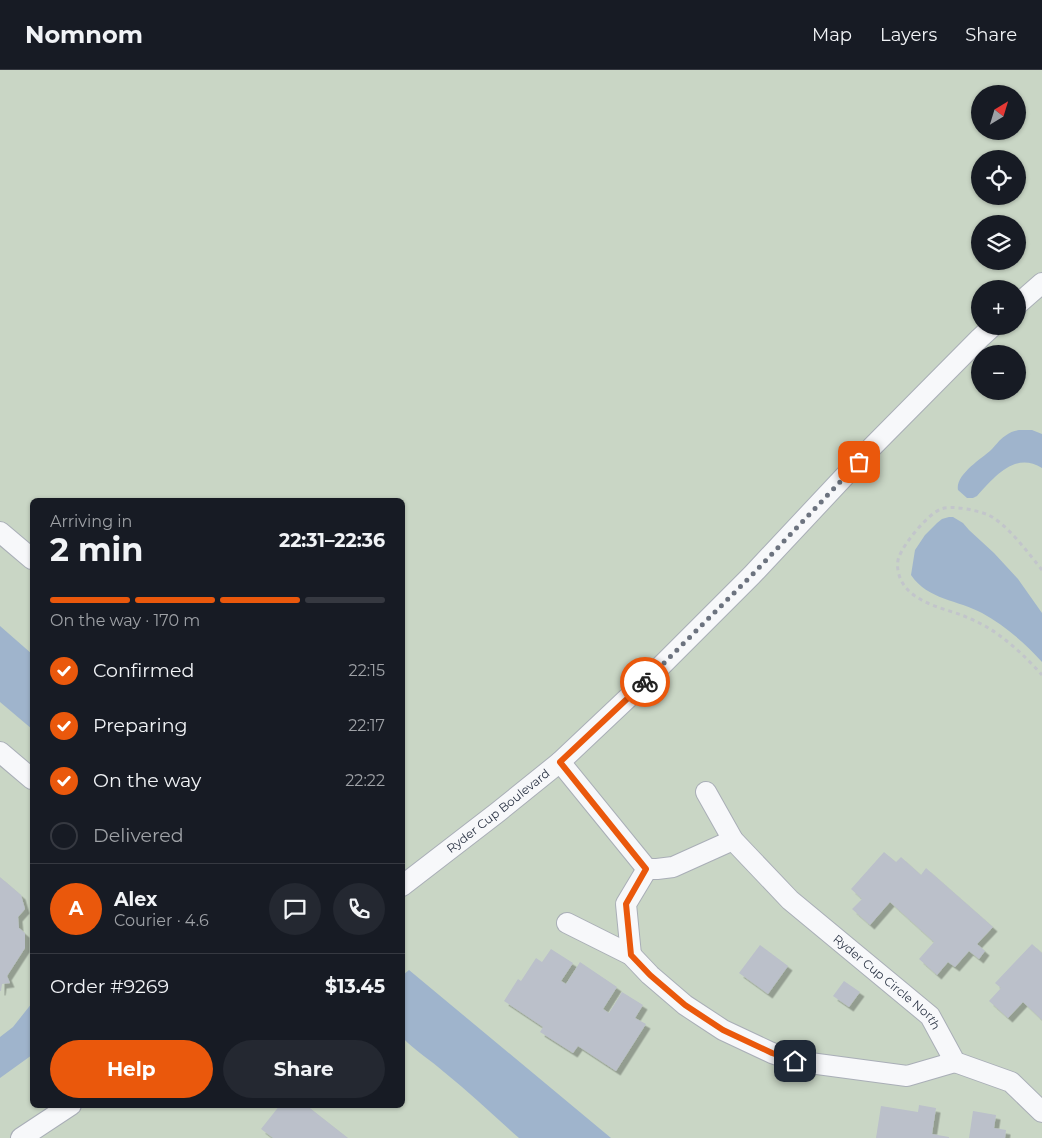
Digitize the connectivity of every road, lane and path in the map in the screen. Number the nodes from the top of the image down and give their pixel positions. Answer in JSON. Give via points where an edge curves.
{"nodes":[{"id":1,"x":1042,"y":283,"type":"edge"},
{"id":2,"x":1026,"y":297,"type":"edge"},
{"id":3,"x":983,"y":335,"type":"edge"},
{"id":4,"x":0,"y":532,"type":"edge"},
{"id":5,"x":30,"y":557,"type":"edge"},
{"id":6,"x":1042,"y":570,"type":"edge"},
{"id":7,"x":1042,"y":675,"type":"edge"},
{"id":8,"x":0,"y":752,"type":"edge"},
{"id":9,"x":560,"y":762,"type":"junction"},
{"id":10,"x":30,"y":776,"type":"edge"},
{"id":11,"x":706,"y":792,"type":"dead end"},
{"id":12,"x":733,"y":840,"type":"junction"},
{"id":13,"x":646,"y":869,"type":"junction"},
{"id":14,"x":406,"y":877,"type":"edge"},
{"id":15,"x":567,"y":923,"type":"dead end"},
{"id":16,"x":631,"y":955,"type":"junction"},
{"id":17,"x":955,"y":1062,"type":"junction"},
{"id":18,"x":66,"y":1108,"type":"edge"},
{"id":19,"x":1042,"y":1112,"type":"edge"},
{"id":20,"x":21,"y":1138,"type":"edge"}],
"edges":[{"from":1,"to":2,"type":"street"},
{"from":3,"to":9,"type":"street","name":"Ryder Cup Boulevard","via":[[752,575]]},
{"from":4,"to":5,"type":"street"},
{"from":6,"to":7,"type":"path","via":[[1001,524],[987,514],[951,507],[940,509],[929,518],[904,546],[898,558],[902,583],[912,593],[987,627]]},
{"from":8,"to":10,"type":"street"},
{"from":9,"to":13,"type":"street"},
{"from":9,"to":14,"type":"street","name":"Ryder Cup Boulevard"},
{"from":11,"to":12,"type":"street","name":"Ryder Cup Circle North"},
{"from":12,"to":13,"type":"street","via":[[673,867]]},
{"from":12,"to":17,"type":"street","name":"Ryder Cup Circle North","via":[[790,900],[930,1016]]},
{"from":13,"to":16,"type":"street","via":[[626,904]]},
{"from":15,"to":16,"type":"street"},
{"from":16,"to":17,"type":"street","via":[[685,1005],[723,1030],[795,1061],[907,1076]]},
{"from":17,"to":19,"type":"street","via":[[1011,1082]]},
{"from":18,"to":20,"type":"street"}]}
